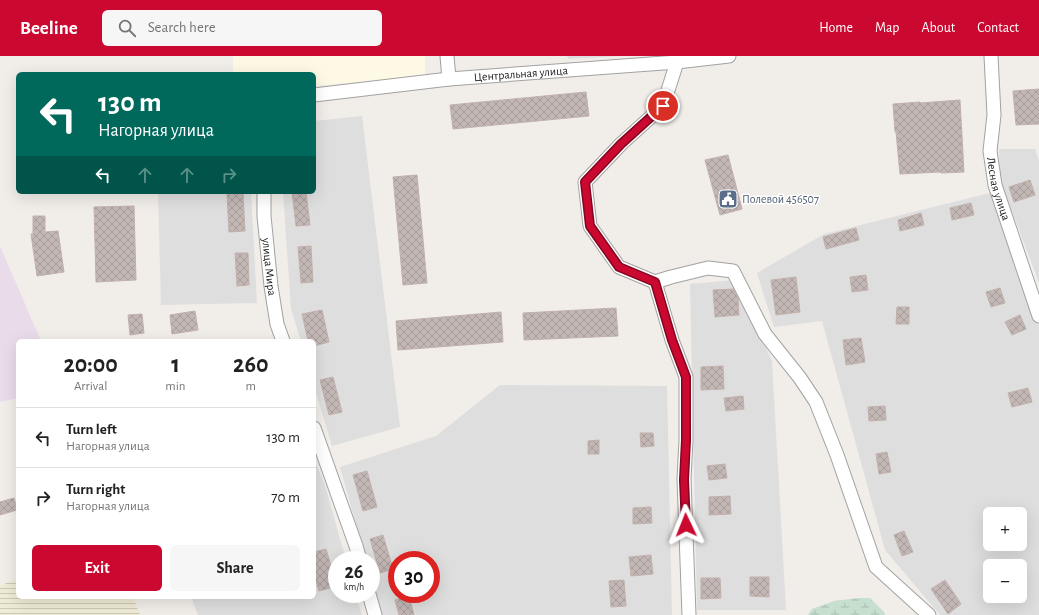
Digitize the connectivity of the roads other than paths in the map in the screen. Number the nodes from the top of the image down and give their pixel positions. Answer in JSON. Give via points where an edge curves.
{"nodes":[{"id":1,"x":447,"y":56,"type":"edge"},
{"id":2,"x":729,"y":56,"type":"edge"},
{"id":3,"x":991,"y":56,"type":"edge"},
{"id":4,"x":677,"y":62,"type":"junction"},
{"id":5,"x":449,"y":79,"type":"junction"},
{"id":6,"x":316,"y":95,"type":"edge"},
{"id":7,"x":264,"y":194,"type":"edge"},
{"id":8,"x":655,"y":282,"type":"junction"},
{"id":9,"x":1039,"y":316,"type":"edge"},
{"id":10,"x":282,"y":339,"type":"edge"},
{"id":11,"x":316,"y":434,"type":"edge"},
{"id":12,"x":357,"y":551,"type":"edge"},
{"id":13,"x":372,"y":603,"type":"edge"},
{"id":14,"x":375,"y":615,"type":"edge"},
{"id":15,"x":689,"y":615,"type":"edge"},
{"id":16,"x":928,"y":615,"type":"edge"}],
"edges":[{"from":1,"to":5,"type":"street"},
{"from":2,"to":4,"type":"street","name":"Центральная улица"},
{"from":3,"to":9,"type":"street","name":"Лесная улица","via":[[994,115],[990,151],[995,185]]},
{"from":4,"to":5,"type":"street","name":"Центральная улица"},
{"from":4,"to":8,"type":"street","via":[[663,106],[621,144],[585,182],[590,226],[619,267]]},
{"from":5,"to":6,"type":"street","name":"Центральная улица"},
{"from":7,"to":10,"type":"street","name":"улица Мира","via":[[271,286],[277,324]]},
{"from":8,"to":15,"type":"street","via":[[686,377],[684,480]]},
{"from":8,"to":16,"type":"street","via":[[708,268],[733,272],[765,334],[816,402],[876,568]]},
{"from":11,"to":12,"type":"street"},
{"from":13,"to":14,"type":"street"}]}
